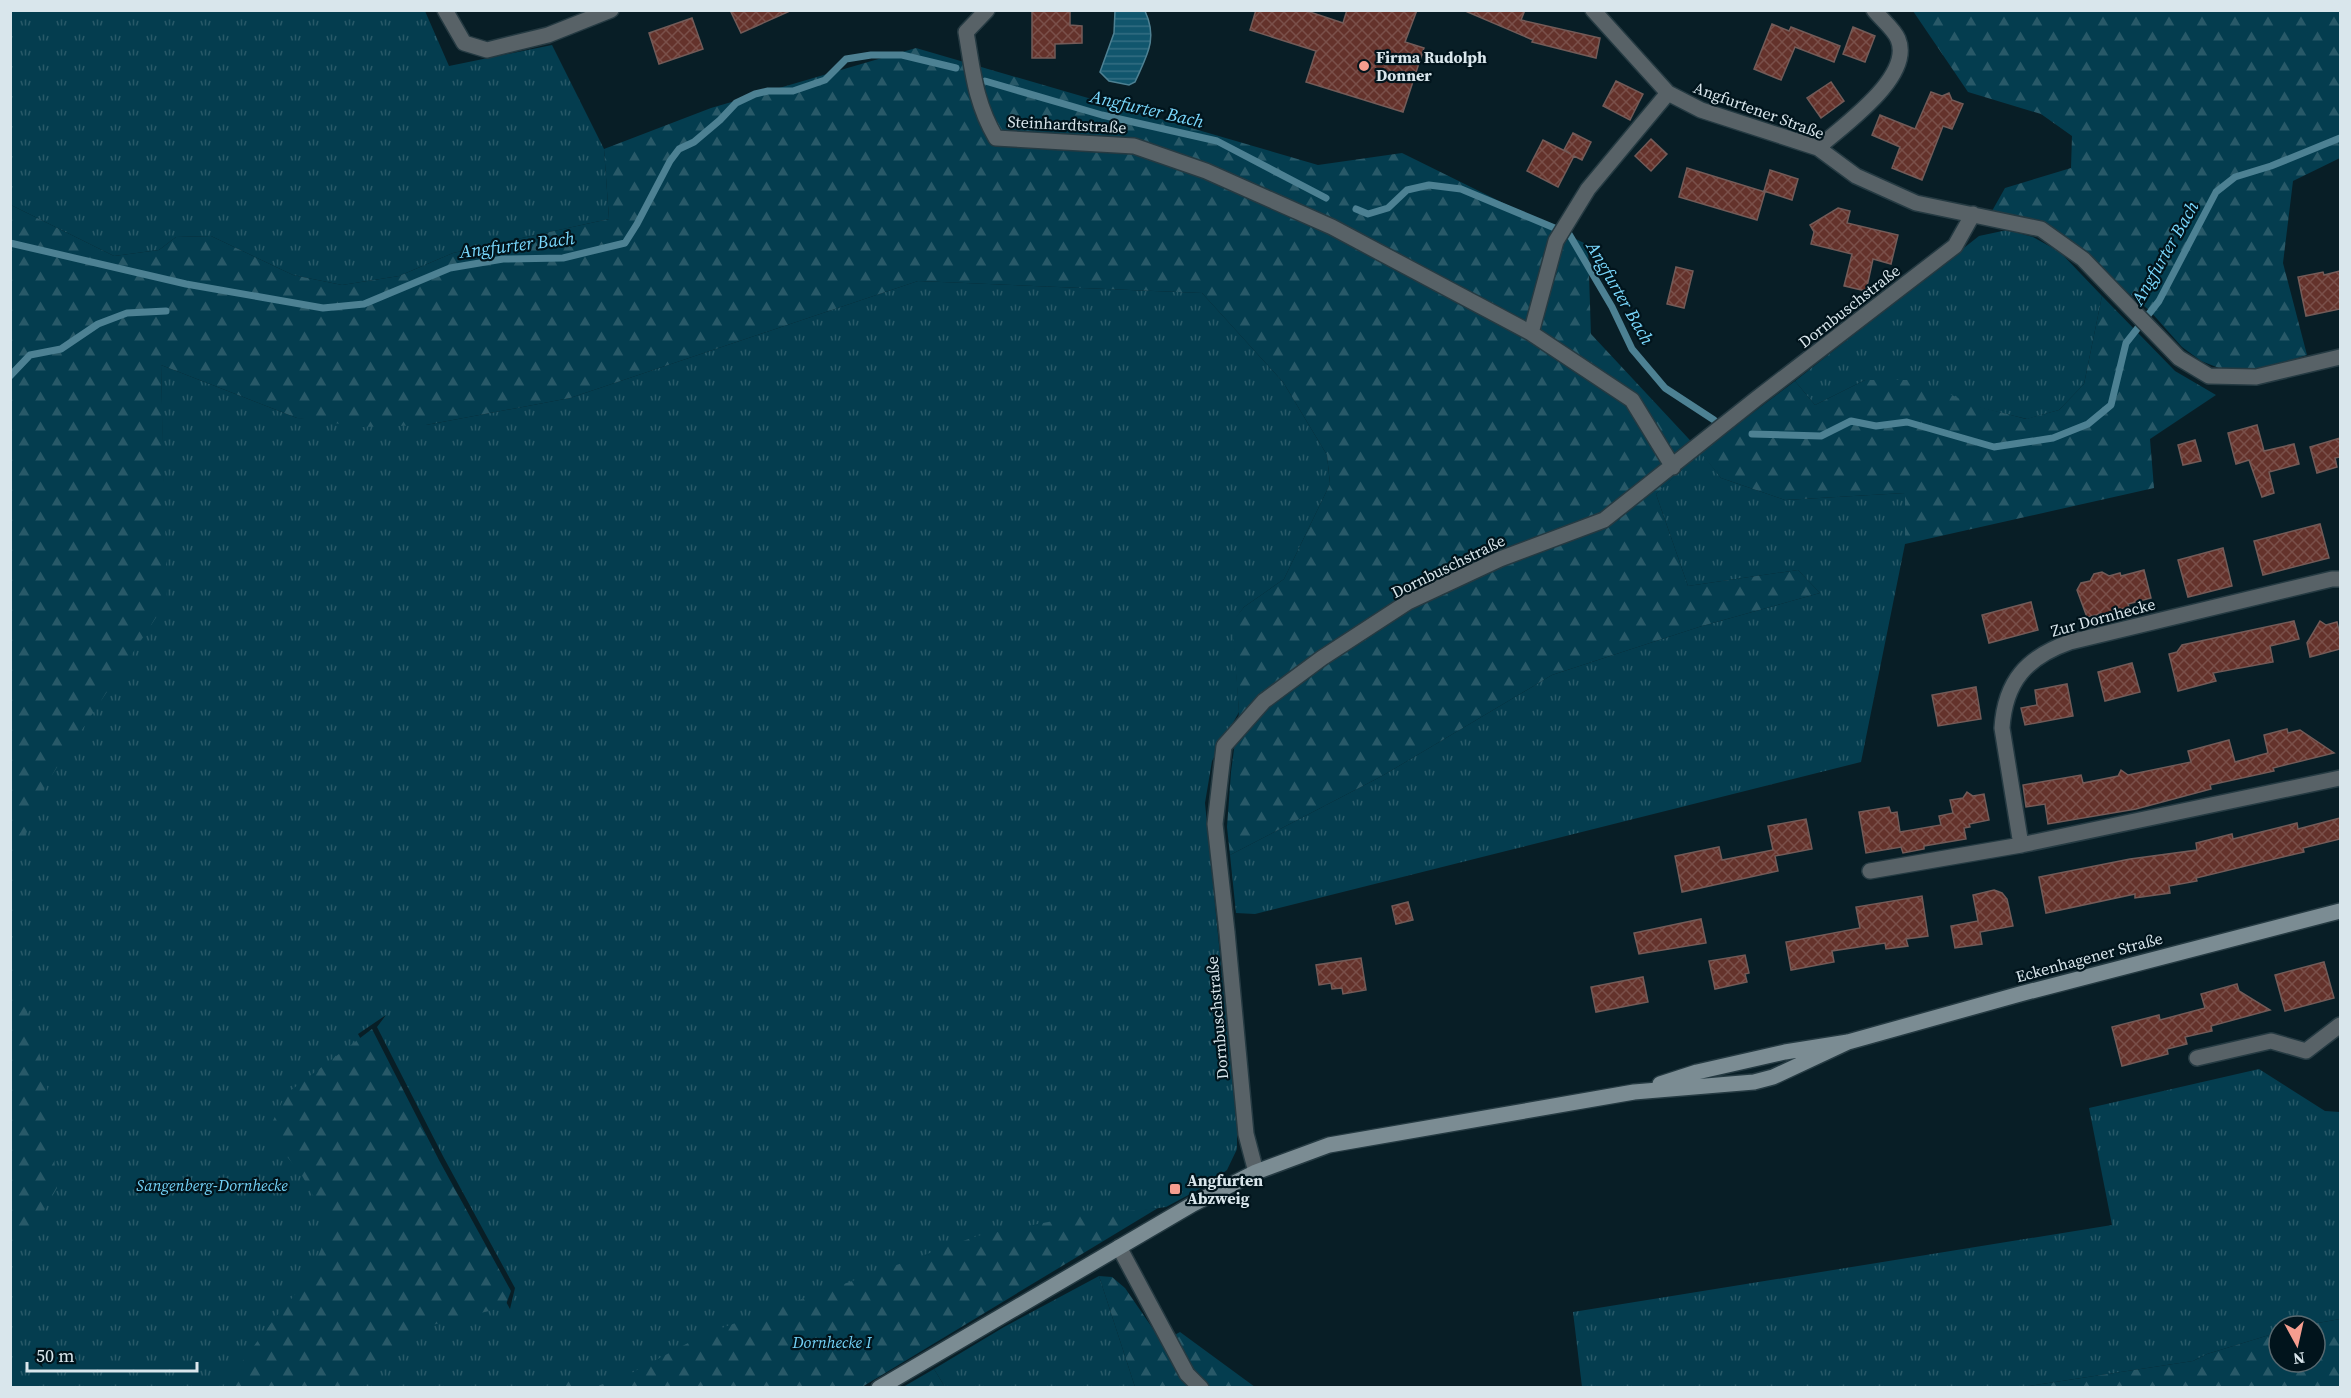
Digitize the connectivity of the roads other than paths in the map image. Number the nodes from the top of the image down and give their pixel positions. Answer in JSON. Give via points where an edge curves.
{"nodes":[{"id":1,"x":445,"y":10,"type":"edge"},
{"id":2,"x":611,"y":10,"type":"edge"},
{"id":3,"x":987,"y":10,"type":"edge"},
{"id":4,"x":1593,"y":10,"type":"edge"},
{"id":5,"x":1874,"y":10,"type":"edge"},
{"id":6,"x":1668,"y":93,"type":"junction"},
{"id":7,"x":1818,"y":148,"type":"junction"},
{"id":8,"x":1973,"y":214,"type":"junction"},
{"id":9,"x":1531,"y":333,"type":"junction"},
{"id":10,"x":2340,"y":357,"type":"edge"},
{"id":11,"x":1673,"y":467,"type":"junction"},
{"id":12,"x":2340,"y":579,"type":"edge"},
{"id":13,"x":2340,"y":778,"type":"edge"},
{"id":14,"x":2021,"y":845,"type":"junction"},
{"id":15,"x":1870,"y":871,"type":"dead end"},
{"id":16,"x":2340,"y":911,"type":"edge"},
{"id":17,"x":2340,"y":1025,"type":"edge"},
{"id":18,"x":1848,"y":1042,"type":"junction"},
{"id":19,"x":2197,"y":1058,"type":"dead end"},
{"id":20,"x":1634,"y":1092,"type":"junction"},
{"id":21,"x":1257,"y":1172,"type":"junction"},
{"id":22,"x":1119,"y":1247,"type":"junction"},
{"id":23,"x":879,"y":1388,"type":"edge"},
{"id":24,"x":1201,"y":1388,"type":"edge"}],
"edges":[{"from":1,"to":2,"type":"street","via":[[464,43],[487,50],[548,35]]},
{"from":3,"to":9,"type":"street","name":"Steinhardtstraße","via":[[966,32],[982,115],[996,138],[1134,146],[1206,171],[1332,227]]},
{"from":4,"to":6,"type":"street","name":"Angfurtener Straße"},
{"from":5,"to":7,"type":"street","via":[[1898,39],[1900,59],[1886,88]]},
{"from":6,"to":7,"type":"street","name":"Angfurtener Straße","via":[[1701,110]]},
{"from":6,"to":9,"type":"street","via":[[1588,189],[1556,241]]},
{"from":7,"to":8,"type":"street","name":"Angfurtener Straße","via":[[1856,176],[1916,203]]},
{"from":8,"to":10,"type":"street","name":"Angfurtener Straße","via":[[2041,229],[2083,260],[2179,358],[2209,376],[2256,377]]},
{"from":8,"to":11,"type":"street","name":"Dornbuschstraße","via":[[1955,246]]},
{"from":9,"to":11,"type":"street","via":[[1632,400]]},
{"from":11,"to":21,"type":"street","name":"Dornbuschstraße","via":[[1604,520],[1500,559],[1408,602],[1322,658],[1264,702],[1224,746],[1215,824],[1246,1134]]},
{"from":12,"to":14,"type":"street","name":"Zur Dornhecke","via":[[2070,642],[2034,660],[2011,686],[2003,712],[2002,728]]},
{"from":13,"to":14,"type":"street"},
{"from":14,"to":15,"type":"street"},
{"from":16,"to":18,"type":"main road","name":"Eckenhagener Straße"},
{"from":17,"to":19,"type":"street","via":[[2306,1051],[2271,1041]]},
{"from":18,"to":20,"type":"main road","name":"Eckenhagener Straße","via":[[1697,1072]]},
{"from":18,"to":20,"type":"main road","name":"Eckenhagener Straße","via":[[1754,1082]]},
{"from":20,"to":21,"type":"main road","via":[[1329,1145]]},
{"from":21,"to":22,"type":"main road"},
{"from":22,"to":23,"type":"main road"},
{"from":22,"to":24,"type":"street","via":[[1187,1374]]}]}
